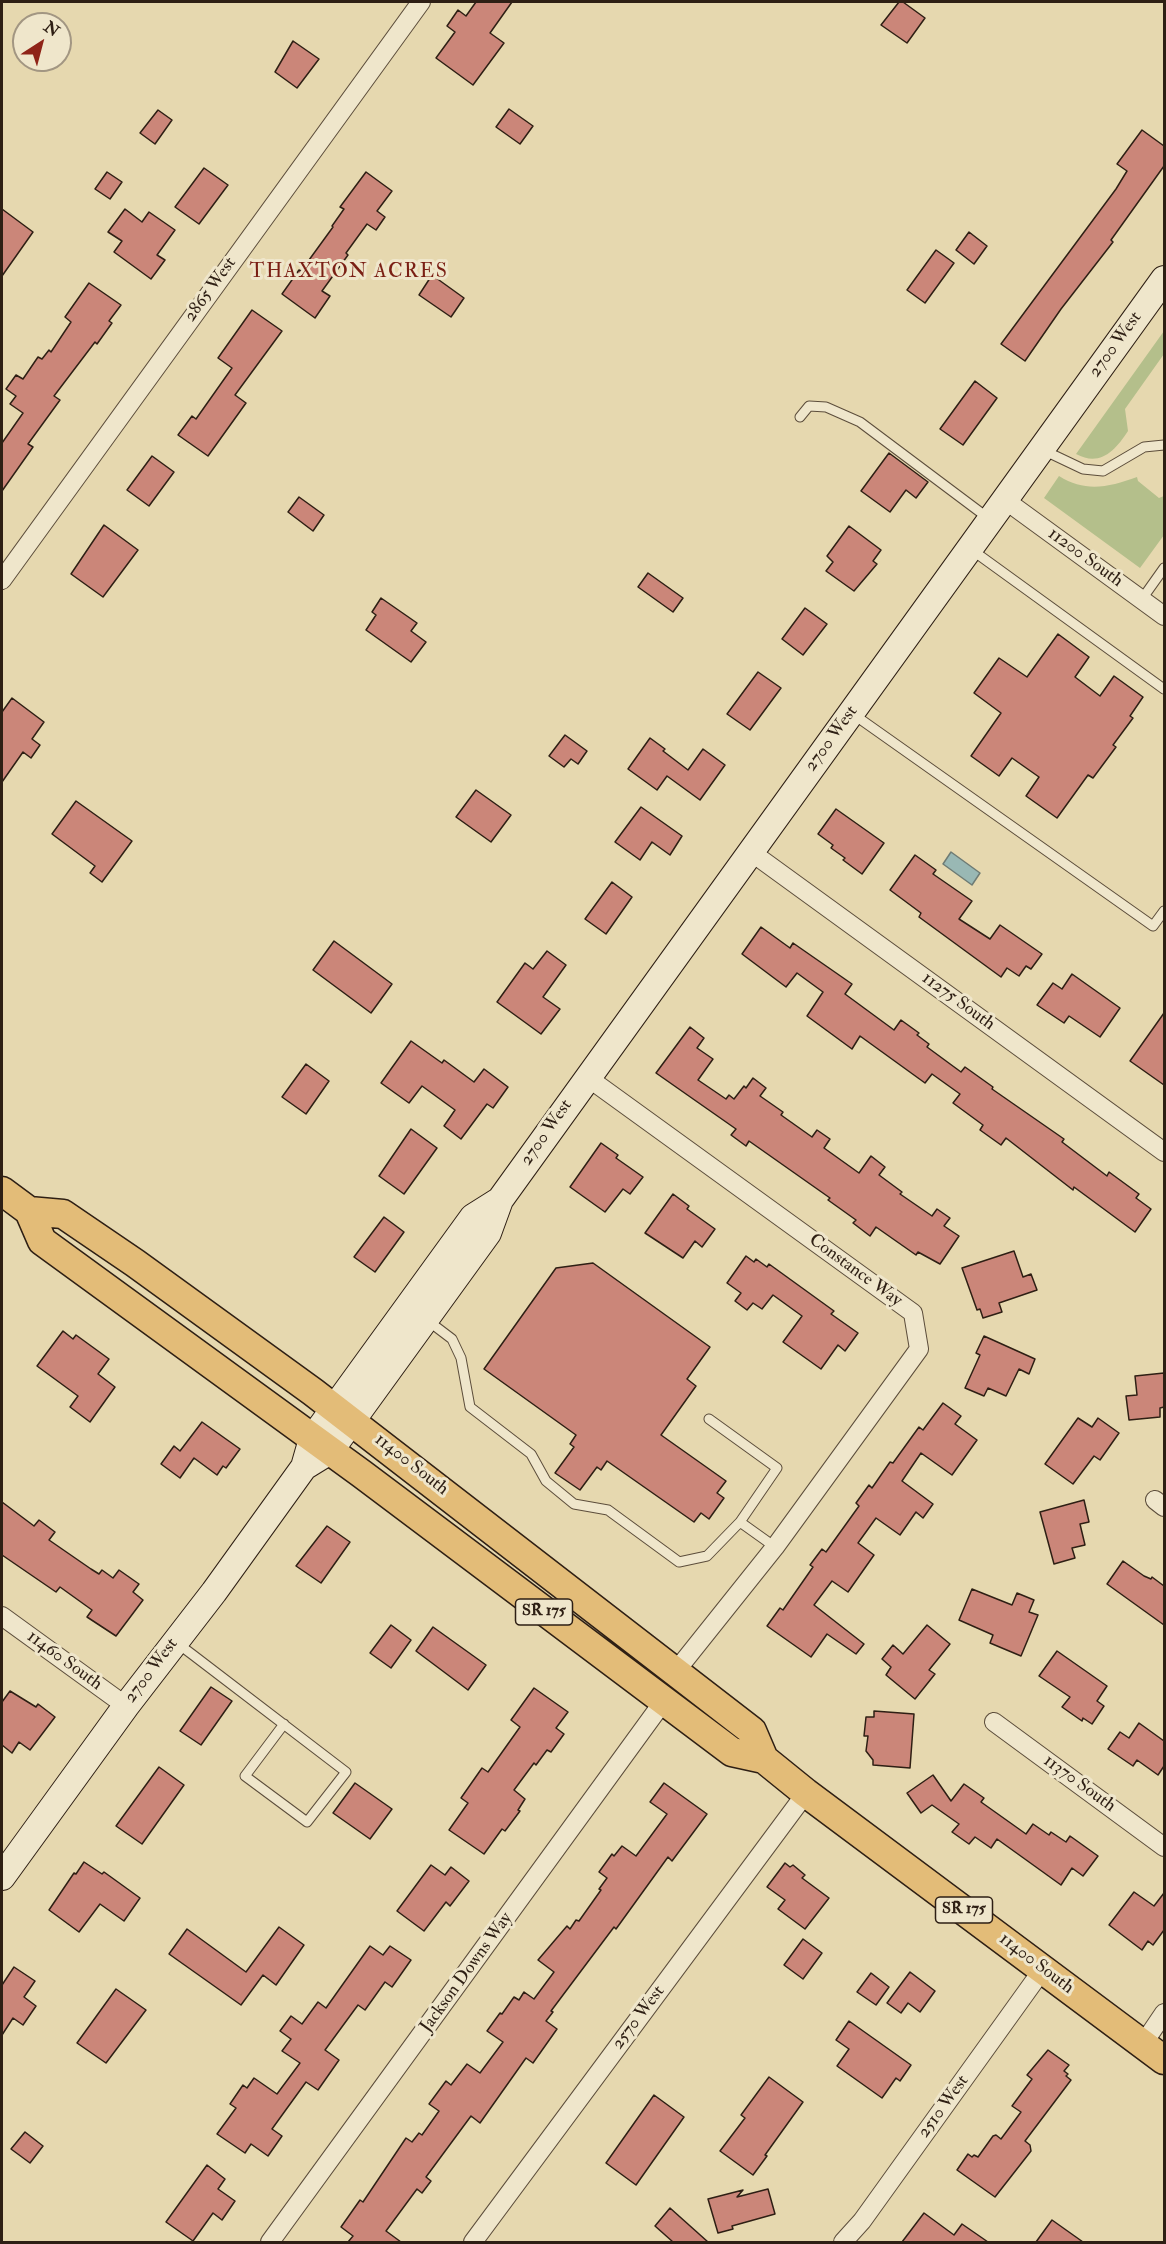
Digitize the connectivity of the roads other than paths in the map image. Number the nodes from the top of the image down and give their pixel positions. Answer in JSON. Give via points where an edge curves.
{"nodes":[{"id":1,"x":421,"y":2,"type":"edge"},
{"id":2,"x":1164,"y":279,"type":"edge"},
{"id":3,"x":800,"y":417,"type":"dead end"},
{"id":4,"x":1164,"y":445,"type":"edge"},
{"id":5,"x":1041,"y":449,"type":"junction"},
{"id":6,"x":998,"y":510,"type":"junction"},
{"id":7,"x":969,"y":548,"type":"junction"},
{"id":8,"x":1164,"y":568,"type":"edge"},
{"id":9,"x":2,"y":580,"type":"edge"},
{"id":10,"x":1142,"y":599,"type":"junction"},
{"id":11,"x":1164,"y":616,"type":"edge"},
{"id":12,"x":1164,"y":689,"type":"edge"},
{"id":13,"x":851,"y":713,"type":"junction"},
{"id":14,"x":751,"y":852,"type":"junction"},
{"id":15,"x":1164,"y":911,"type":"edge"},
{"id":16,"x":587,"y":1077,"type":"junction"},
{"id":17,"x":1164,"y":1152,"type":"edge"},
{"id":18,"x":2,"y":1191,"type":"edge"},
{"id":19,"x":500,"y":1200,"type":"junction"},
{"id":20,"x":29,"y":1211,"type":"junction"},
{"id":21,"x":425,"y":1319,"type":"junction"},
{"id":22,"x":344,"y":1414,"type":"junction"},
{"id":23,"x":709,"y":1419,"type":"dead end"},
{"id":24,"x":321,"y":1445,"type":"junction"},
{"id":25,"x":740,"y":1522,"type":"junction"},
{"id":26,"x":775,"y":1547,"type":"junction"},
{"id":27,"x":2,"y":1616,"type":"edge"},
{"id":28,"x":175,"y":1641,"type":"junction"},
{"id":29,"x":676,"y":1671,"type":"junction"},
{"id":30,"x":663,"y":1702,"type":"junction"},
{"id":31,"x":126,"y":1706,"type":"junction"},
{"id":32,"x":994,"y":1722,"type":"dead end"},
{"id":33,"x":284,"y":1724,"type":"junction"},
{"id":34,"x":764,"y":1759,"type":"junction"},
{"id":35,"x":806,"y":1793,"type":"junction"},
{"id":36,"x":1164,"y":1847,"type":"edge"},
{"id":37,"x":2,"y":1877,"type":"edge"},
{"id":38,"x":1043,"y":1969,"type":"junction"},
{"id":39,"x":1164,"y":2013,"type":"edge"},
{"id":40,"x":1154,"y":2052,"type":"edge"},
{"id":41,"x":270,"y":2242,"type":"edge"},
{"id":42,"x":472,"y":2242,"type":"edge"},
{"id":43,"x":843,"y":2242,"type":"edge"}],
"edges":[{"from":1,"to":9,"type":"street","name":"2865 West"},
{"from":2,"to":5,"type":"main road","name":"2700 West"},
{"from":3,"to":6,"type":"lane","via":[[809,406],[826,407],[860,422]]},
{"from":4,"to":5,"type":"lane","via":[[1144,447],[1103,471],[1083,469]]},
{"from":5,"to":6,"type":"main road","name":"2700 West"},
{"from":6,"to":7,"type":"main road","name":"2700 West"},
{"from":6,"to":10,"type":"street","name":"11200 South"},
{"from":7,"to":12,"type":"lane"},
{"from":7,"to":13,"type":"main road","name":"2700 West"},
{"from":8,"to":10,"type":"lane"},
{"from":10,"to":11,"type":"street","name":"11200 South"},
{"from":13,"to":14,"type":"main road","name":"2700 West"},
{"from":13,"to":15,"type":"lane","via":[[1153,926]]},
{"from":14,"to":16,"type":"main road","name":"2700 West"},
{"from":14,"to":17,"type":"street","name":"11275 South"},
{"from":16,"to":19,"type":"main road","name":"2700 West"},
{"from":16,"to":26,"type":"street","name":"Constance Way","via":[[913,1313],[919,1349]]},
{"from":18,"to":20,"type":"main road"},
{"from":19,"to":21,"type":"main road","name":"2700 West","via":[[488,1233]]},
{"from":19,"to":22,"type":"main road","name":"2700 West","via":[[473,1217]]},
{"from":20,"to":22,"type":"main road","name":"11400 South","number":"SR 175","via":[[63,1214]]},
{"from":20,"to":24,"type":"main road","name":"11400 South","number":"SR 175","via":[[42,1241]]},
{"from":21,"to":22,"type":"main road","name":"2700 West"},
{"from":21,"to":25,"type":"lane","via":[[452,1339],[461,1358],[470,1407],[531,1454],[546,1481],[574,1504],[608,1510],[680,1562],[707,1556]]},
{"from":22,"to":24,"type":"main road","name":"2700 West"},
{"from":22,"to":29,"type":"main road","name":"11400 South","number":"SR 175"},
{"from":23,"to":25,"type":"lane","via":[[777,1468]]},
{"from":24,"to":28,"type":"main road","name":"2700 West"},
{"from":24,"to":30,"type":"main road","name":"11400 South","number":"SR 175"},
{"from":25,"to":26,"type":"lane"},
{"from":26,"to":29,"type":"street","name":"Constance Way"},
{"from":27,"to":31,"type":"street","name":"11460 South"},
{"from":28,"to":31,"type":"main road","name":"2700 West"},
{"from":28,"to":33,"type":"lane"},
{"from":29,"to":34,"type":"main road","name":"11400 South","number":"SR 175","via":[[752,1731]]},
{"from":30,"to":34,"type":"main road","name":"11400 South","number":"SR 175","via":[[732,1752]]},
{"from":30,"to":41,"type":"street","name":"Jackson Downs Way"},
{"from":31,"to":37,"type":"main road","name":"2700 West"},
{"from":32,"to":36,"type":"street","name":"11370 South"},
{"from":33,"to":33,"type":"lane","via":[[346,1772],[307,1822],[245,1776]]},
{"from":34,"to":35,"type":"main road","name":"11400 South","number":"SR 175"},
{"from":35,"to":38,"type":"main road","name":"11400 South","number":"SR 175"},
{"from":35,"to":42,"type":"street","name":"2570 West"},
{"from":38,"to":40,"type":"main road","name":"11400 South","number":"SR 175"},
{"from":38,"to":43,"type":"street","name":"2510 West"},
{"from":39,"to":40,"type":"street"}]}
